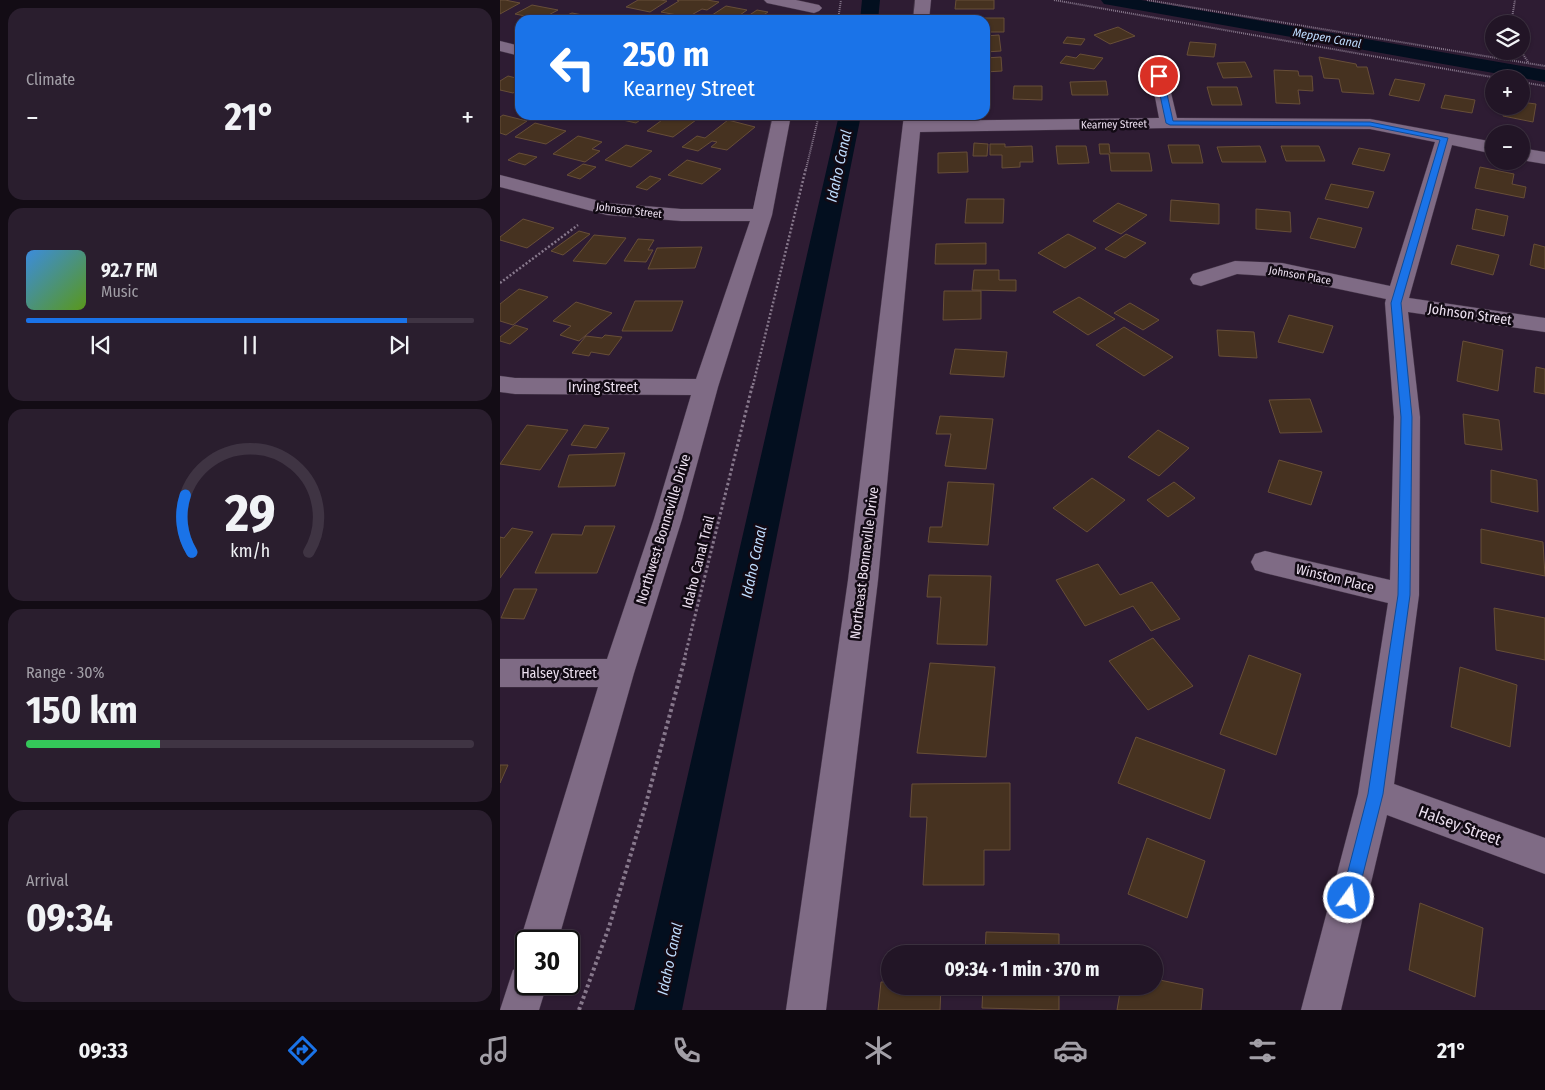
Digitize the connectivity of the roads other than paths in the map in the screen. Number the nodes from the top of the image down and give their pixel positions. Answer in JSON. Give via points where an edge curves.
{"nodes":[{"id":1,"x":772,"y":0,"type":"edge"},
{"id":2,"x":923,"y":0,"type":"edge"},
{"id":3,"x":813,"y":9,"type":"edge"},
{"id":4,"x":922,"y":15,"type":"edge"},
{"id":5,"x":500,"y":46,"type":"edge"},
{"id":6,"x":515,"y":50,"type":"edge"},
{"id":7,"x":1159,"y":76,"type":"dead end"},
{"id":8,"x":781,"y":120,"type":"edge"},
{"id":9,"x":912,"y":121,"type":"edge"},
{"id":10,"x":1170,"y":123,"type":"junction"},
{"id":11,"x":1445,"y":138,"type":"junction"},
{"id":12,"x":1485,"y":146,"type":"edge"},
{"id":13,"x":1530,"y":156,"type":"edge"},
{"id":14,"x":1545,"y":158,"type":"edge"},
{"id":15,"x":500,"y":181,"type":"edge"},
{"id":16,"x":762,"y":215,"type":"junction"},
{"id":17,"x":1202,"y":279,"type":"dead end"},
{"id":18,"x":1397,"y":299,"type":"junction"},
{"id":19,"x":1545,"y":325,"type":"edge"},
{"id":20,"x":500,"y":384,"type":"edge"},
{"id":21,"x":706,"y":387,"type":"junction"},
{"id":22,"x":1265,"y":562,"type":"dead end"},
{"id":23,"x":1404,"y":595,"type":"junction"},
{"id":24,"x":500,"y":673,"type":"edge"},
{"id":25,"x":618,"y":673,"type":"junction"},
{"id":26,"x":1375,"y":794,"type":"junction"},
{"id":27,"x":1545,"y":856,"type":"edge"},
{"id":28,"x":542,"y":930,"type":"edge"},
{"id":29,"x":524,"y":995,"type":"edge"},
{"id":30,"x":519,"y":1010,"type":"edge"},
{"id":31,"x":806,"y":1010,"type":"edge"},
{"id":32,"x":1321,"y":1010,"type":"edge"}],
"edges":[{"from":1,"to":3,"type":"street"},
{"from":2,"to":4,"type":"street"},
{"from":5,"to":6,"type":"street"},
{"from":7,"to":10,"type":"street"},
{"from":8,"to":16,"type":"street","name":"Northwest Bonneville Drive"},
{"from":9,"to":10,"type":"street","name":"Kearney Street"},
{"from":9,"to":31,"type":"street","name":"Northeast Bonneville Drive","via":[[863,580]]},
{"from":10,"to":11,"type":"street","name":"Kearney Street","via":[[1370,124]]},
{"from":11,"to":12,"type":"street","name":"Kearney Street"},
{"from":11,"to":18,"type":"street"},
{"from":13,"to":14,"type":"street"},
{"from":15,"to":16,"type":"street","name":"Johnson Street","via":[[607,209],[681,215]]},
{"from":16,"to":21,"type":"street","name":"Northwest Bonneville Drive"},
{"from":17,"to":18,"type":"street","name":"Johnson Place","via":[[1235,267],[1282,270]]},
{"from":18,"to":19,"type":"street","name":"Johnson Street"},
{"from":18,"to":23,"type":"street","via":[[1406,417]]},
{"from":20,"to":21,"type":"street","name":"Irving Street"},
{"from":21,"to":25,"type":"street","name":"Northwest Bonneville Drive"},
{"from":22,"to":23,"type":"street","name":"Winston Place"},
{"from":23,"to":26,"type":"street"},
{"from":24,"to":25,"type":"street","name":"Halsey Street"},
{"from":25,"to":28,"type":"street","name":"Northwest Bonneville Drive"},
{"from":26,"to":27,"type":"street","name":"Halsey Street"},
{"from":26,"to":32,"type":"street"},
{"from":29,"to":30,"type":"street"}]}
